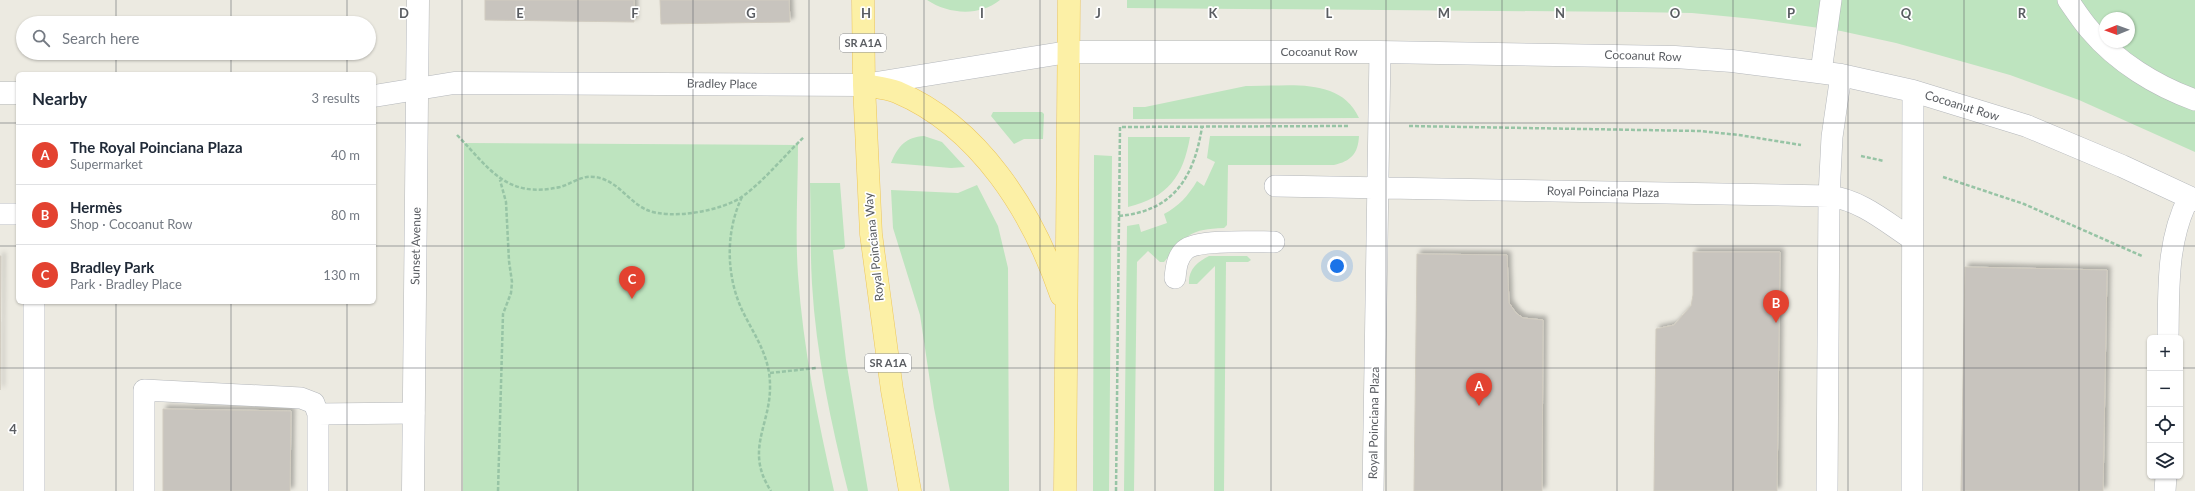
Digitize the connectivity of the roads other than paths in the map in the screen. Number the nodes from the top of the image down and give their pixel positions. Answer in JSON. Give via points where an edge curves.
{"nodes":[{"id":1,"x":418,"y":0,"type":"edge"},
{"id":2,"x":863,"y":0,"type":"edge"},
{"id":3,"x":1069,"y":0,"type":"edge"},
{"id":4,"x":1831,"y":0,"type":"edge"},
{"id":5,"x":2068,"y":0,"type":"edge"},
{"id":6,"x":1068,"y":52,"type":"junction"},
{"id":7,"x":1380,"y":52,"type":"junction"},
{"id":8,"x":1831,"y":74,"type":"junction"},
{"id":9,"x":864,"y":85,"type":"junction"},
{"id":10,"x":417,"y":88,"type":"junction"},
{"id":11,"x":1913,"y":91,"type":"junction"},
{"id":12,"x":0,"y":93,"type":"edge"},
{"id":13,"x":16,"y":93,"type":"edge"},
{"id":14,"x":376,"y":96,"type":"edge"},
{"id":15,"x":2195,"y":100,"type":"edge"},
{"id":16,"x":1275,"y":186,"type":"dead end"},
{"id":17,"x":1377,"y":188,"type":"junction"},
{"id":18,"x":1829,"y":196,"type":"junction"},
{"id":19,"x":2192,"y":198,"type":"edge"},
{"id":20,"x":0,"y":214,"type":"edge"},
{"id":21,"x":16,"y":214,"type":"edge"},
{"id":22,"x":1912,"y":239,"type":"junction"},
{"id":23,"x":1274,"y":242,"type":"dead end"},
{"id":24,"x":1175,"y":278,"type":"dead end"},
{"id":25,"x":34,"y":304,"type":"edge"},
{"id":26,"x":1066,"y":311,"type":"junction"},
{"id":27,"x":2168,"y":335,"type":"edge"},
{"id":28,"x":414,"y":413,"type":"junction"},
{"id":29,"x":318,"y":414,"type":"junction"},
{"id":30,"x":2166,"y":479,"type":"edge"},
{"id":31,"x":34,"y":491,"type":"edge"},
{"id":32,"x":144,"y":491,"type":"edge"},
{"id":33,"x":318,"y":491,"type":"edge"},
{"id":34,"x":413,"y":491,"type":"edge"},
{"id":35,"x":910,"y":491,"type":"edge"},
{"id":36,"x":1065,"y":491,"type":"edge"},
{"id":37,"x":1373,"y":491,"type":"edge"},
{"id":38,"x":1827,"y":491,"type":"edge"},
{"id":39,"x":1912,"y":491,"type":"edge"},
{"id":40,"x":2165,"y":491,"type":"edge"}],
"edges":[{"from":1,"to":10,"type":"street","name":"Sunset Avenue"},
{"from":2,"to":9,"type":"main road","name":"Royal Poinciana Way","number":"SR A1A"},
{"from":3,"to":6,"type":"main road"},
{"from":4,"to":8,"type":"lane"},
{"from":5,"to":15,"type":"lane","via":[[2090,30],[2114,54],[2141,74]]},
{"from":6,"to":7,"type":"street","name":"Cocoanut Row"},
{"from":6,"to":9,"type":"street","name":"Bradley Place"},
{"from":6,"to":26,"type":"main road"},
{"from":7,"to":8,"type":"street","name":"Cocoanut Row","via":[[1675,57],[1732,61]]},
{"from":7,"to":17,"type":"lane"},
{"from":8,"to":11,"type":"street","name":"Cocoanut Row"},
{"from":8,"to":18,"type":"lane","via":[[1832,137]]},
{"from":9,"to":10,"type":"street","name":"Bradley Place","via":[[454,82]]},
{"from":9,"to":26,"type":"main road","via":[[895,91],[921,104],[944,120],[978,151],[1018,203],[1031,225],[1048,259]]},
{"from":9,"to":35,"type":"main road","name":"Royal Poinciana Way","number":"SR A1A","via":[[871,234],[892,390]]},
{"from":10,"to":14,"type":"street","name":"Bradley Place"},
{"from":10,"to":28,"type":"street","name":"Sunset Avenue"},
{"from":11,"to":19,"type":"street","name":"Cocoanut Row","via":[[2027,126]]},
{"from":11,"to":22,"type":"lane"},
{"from":12,"to":13,"type":"street"},
{"from":16,"to":17,"type":"lane","name":"Royal Poinciana Plaza"},
{"from":17,"to":18,"type":"lane","name":"Royal Poinciana Plaza"},
{"from":17,"to":37,"type":"lane","name":"Royal Poinciana Plaza"},
{"from":18,"to":22,"type":"lane","name":"Royal Poinciana Plaza","via":[[1839,197],[1860,206]]},
{"from":18,"to":38,"type":"lane"},
{"from":19,"to":27,"type":"lane","via":[[2177,226],[2170,256]]},
{"from":20,"to":21,"type":"lane"},
{"from":22,"to":39,"type":"lane"},
{"from":23,"to":24,"type":"lane","via":[[1208,243],[1191,246],[1179,256]]},
{"from":25,"to":31,"type":"lane"},
{"from":26,"to":36,"type":"main road"},
{"from":28,"to":29,"type":"lane"},
{"from":28,"to":34,"type":"street","name":"Sunset Avenue"},
{"from":29,"to":32,"type":"lane","via":[[314,403],[301,398],[144,390]]},
{"from":29,"to":33,"type":"lane"},
{"from":30,"to":40,"type":"lane"}]}
